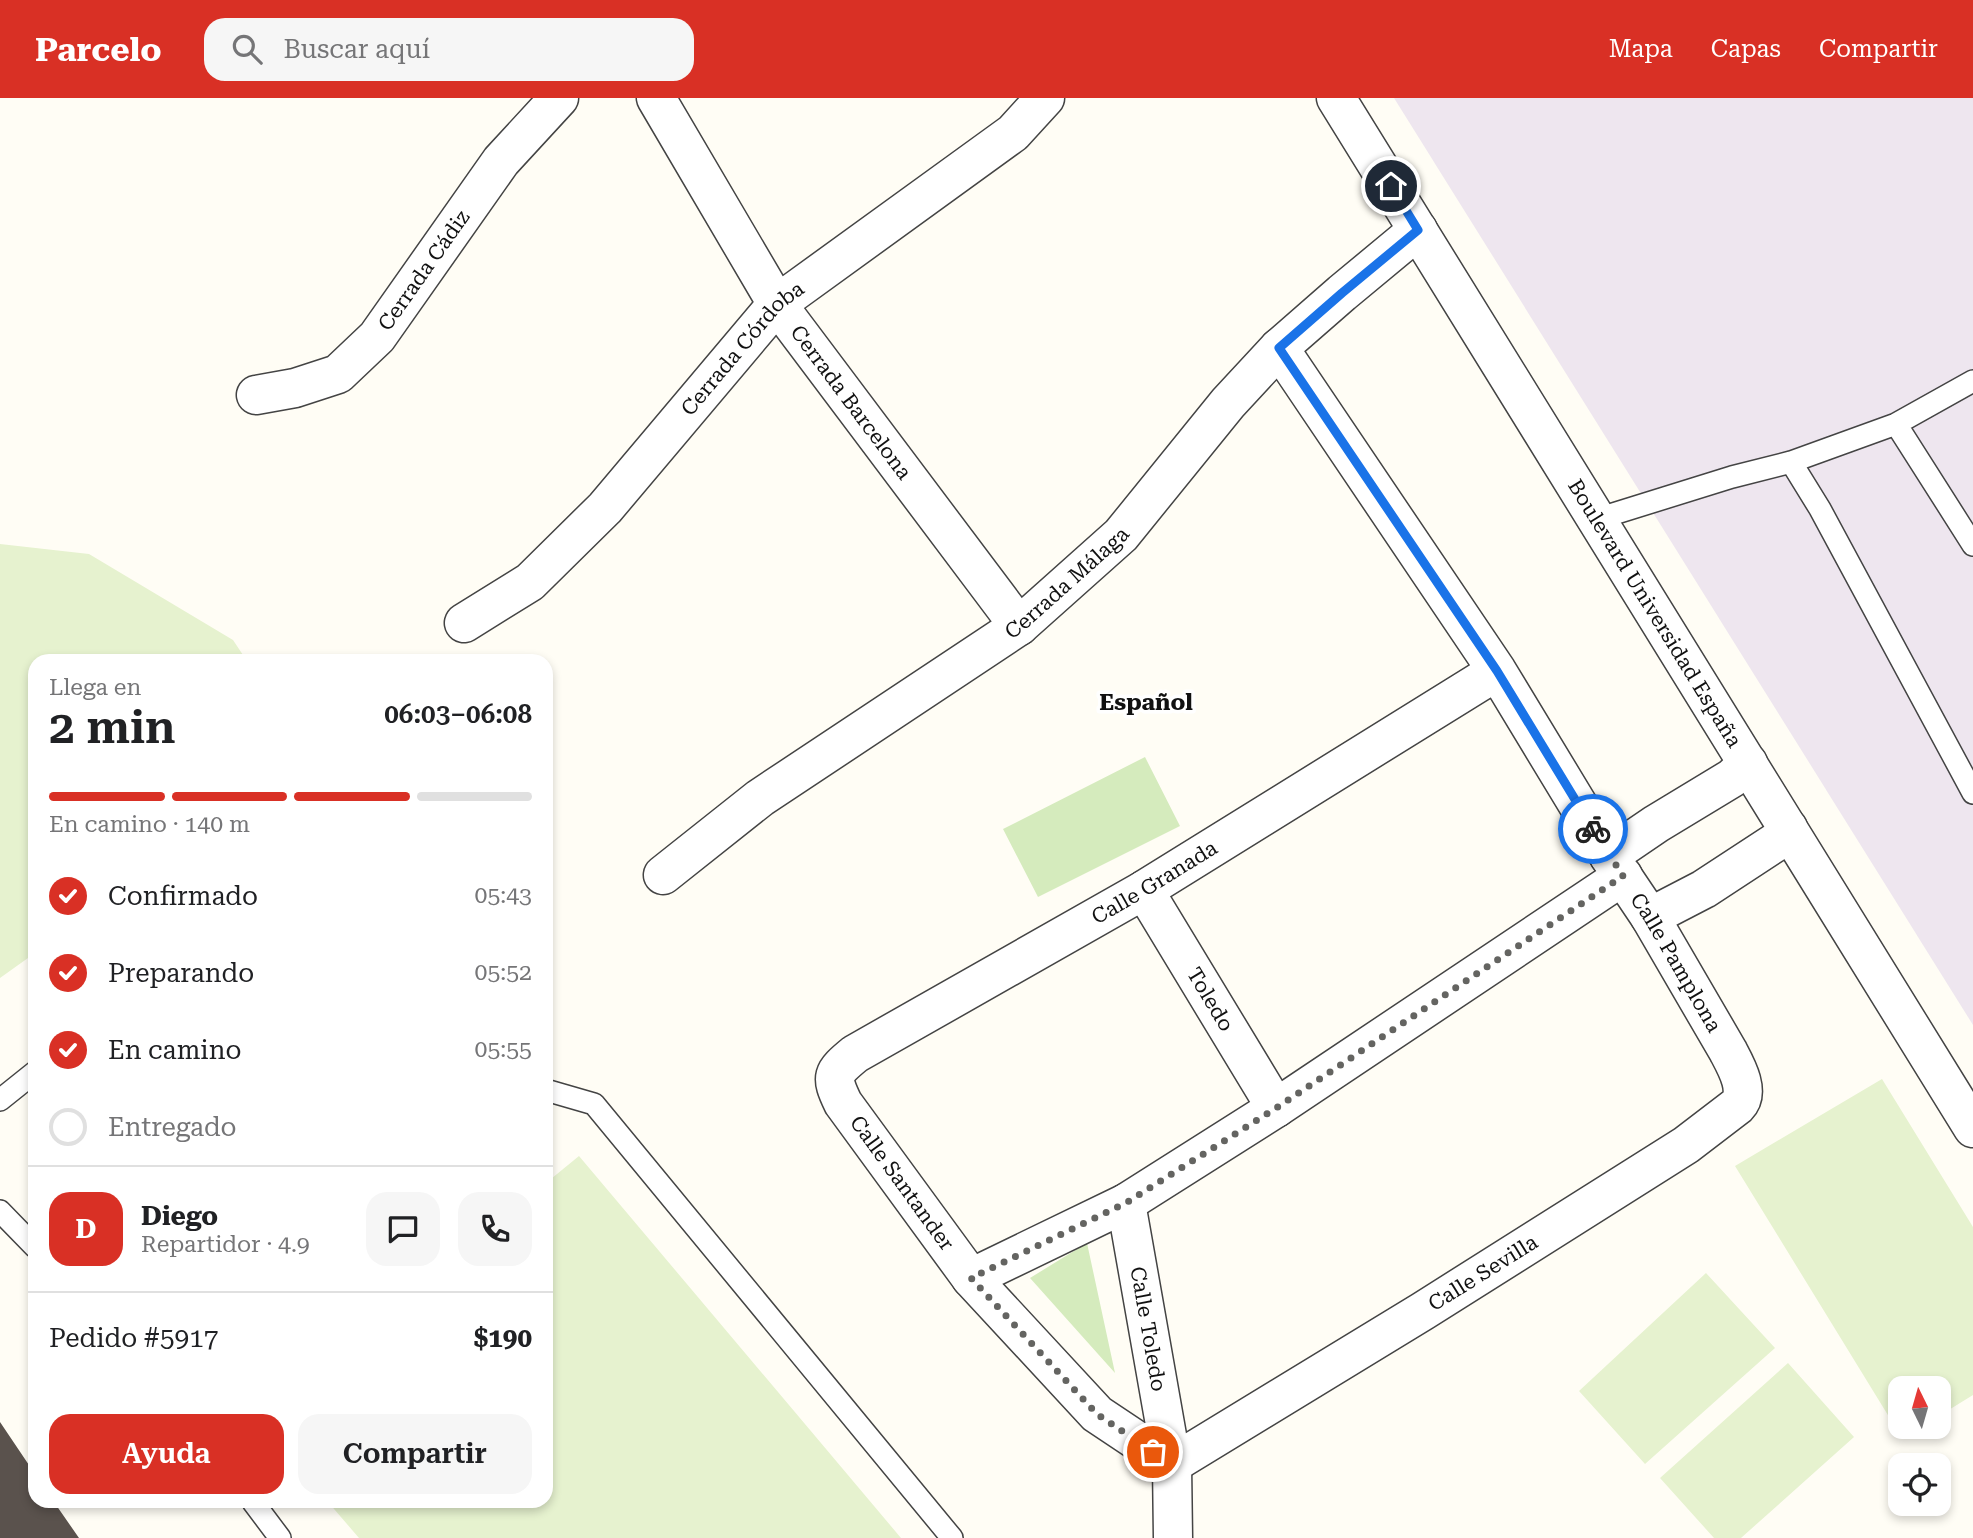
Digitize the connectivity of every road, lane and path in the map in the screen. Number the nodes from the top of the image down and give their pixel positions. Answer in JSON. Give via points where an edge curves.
{"nodes":[{"id":1,"x":559,"y":98,"type":"edge"},
{"id":2,"x":656,"y":98,"type":"edge"},
{"id":3,"x":1045,"y":98,"type":"edge"},
{"id":4,"x":1336,"y":98,"type":"edge"},
{"id":5,"x":1418,"y":230,"type":"junction"},
{"id":6,"x":777,"y":304,"type":"junction"},
{"id":7,"x":1279,"y":348,"type":"junction"},
{"id":8,"x":1973,"y":381,"type":"edge"},
{"id":9,"x":256,"y":395,"type":"dead end"},
{"id":10,"x":1896,"y":424,"type":"junction"},
{"id":11,"x":1791,"y":462,"type":"junction"},
{"id":12,"x":1597,"y":519,"type":"junction"},
{"id":13,"x":1973,"y":545,"type":"edge"},
{"id":14,"x":464,"y":623,"type":"dead end"},
{"id":15,"x":1019,"y":626,"type":"junction"},
{"id":16,"x":1497,"y":671,"type":"junction"},
{"id":17,"x":1748,"y":763,"type":"junction"},
{"id":18,"x":1973,"y":793,"type":"edge"},
{"id":19,"x":1788,"y":828,"type":"junction"},
{"id":20,"x":1616,"y":866,"type":"junction"},
{"id":21,"x":663,"y":875,"type":"dead end"},
{"id":22,"x":1144,"y":890,"type":"junction"},
{"id":23,"x":1650,"y":917,"type":"junction"},
{"id":24,"x":1728,"y":1051,"type":"joint"},
{"id":25,"x":28,"y":1078,"type":"edge"},
{"id":26,"x":553,"y":1092,"type":"edge"},
{"id":27,"x":0,"y":1100,"type":"edge"},
{"id":28,"x":843,"y":1103,"type":"joint"},
{"id":29,"x":1276,"y":1108,"type":"junction"},
{"id":30,"x":1973,"y":1128,"type":"edge"},
{"id":31,"x":1126,"y":1203,"type":"junction"},
{"id":32,"x":0,"y":1211,"type":"edge"},
{"id":33,"x":28,"y":1240,"type":"edge"},
{"id":34,"x":971,"y":1278,"type":"junction"},
{"id":35,"x":1172,"y":1464,"type":"junction"},
{"id":36,"x":258,"y":1508,"type":"edge"},
{"id":37,"x":280,"y":1538,"type":"edge"},
{"id":38,"x":953,"y":1538,"type":"edge"},
{"id":39,"x":1173,"y":1538,"type":"edge"}],
"edges":[{"from":1,"to":9,"type":"street","name":"Cerrada Cádiz","via":[[501,161],[377,337],[338,374]]},
{"from":2,"to":6,"type":"street","name":"Cerrada Barcelona"},
{"from":3,"to":6,"type":"street","name":"Cerrada Córdoba","via":[[1013,134]]},
{"from":4,"to":5,"type":"street","name":"Boulevard Universidad España"},
{"from":5,"to":7,"type":"street","name":"Cerrada Málaga"},
{"from":5,"to":12,"type":"street","name":"Boulevard Universidad España"},
{"from":6,"to":14,"type":"street","name":"Cerrada Córdoba","via":[[605,508],[530,582]]},
{"from":6,"to":15,"type":"street","name":"Cerrada Barcelona"},
{"from":7,"to":15,"type":"street","name":"Cerrada Málaga","via":[[1121,535]]},
{"from":7,"to":16,"type":"street","name":"Calle Pamplona"},
{"from":8,"to":10,"type":"lane"},
{"from":10,"to":11,"type":"lane"},
{"from":10,"to":13,"type":"lane"},
{"from":11,"to":12,"type":"lane"},
{"from":11,"to":18,"type":"lane"},
{"from":12,"to":17,"type":"street","name":"Boulevard Universidad España"},
{"from":15,"to":21,"type":"street","name":"Cerrada Málaga","via":[[760,798]]},
{"from":16,"to":20,"type":"street","name":"Calle Pamplona"},
{"from":16,"to":22,"type":"street","name":"Calle Granada"},
{"from":17,"to":19,"type":"street","name":"Boulevard Universidad España"},
{"from":17,"to":20,"type":"street","via":[[1732,778],[1656,824]]},
{"from":19,"to":23,"type":"street","via":[[1782,838],[1704,889]]},
{"from":19,"to":30,"type":"street","name":"Boulevard Universidad España"},
{"from":20,"to":23,"type":"street","name":"Calle Pamplona"},
{"from":20,"to":29,"type":"street"},
{"from":22,"to":28,"type":"street","name":"Calle Granada","via":[[855,1054],[835,1076]]},
{"from":22,"to":29,"type":"street","name":"Toledo"},
{"from":23,"to":24,"type":"street","name":"Calle Pamplona"},
{"from":24,"to":35,"type":"street","name":"Calle Sevilla","via":[[1741,1083],[1741,1103],[1686,1145]]},
{"from":25,"to":27,"type":"lane"},
{"from":26,"to":38,"type":"lane","via":[[594,1104]]},
{"from":28,"to":34,"type":"street","name":"Calle Santander"},
{"from":29,"to":31,"type":"street"},
{"from":31,"to":34,"type":"street"},
{"from":31,"to":35,"type":"street","name":"Calle Toledo"},
{"from":32,"to":33,"type":"lane"},
{"from":34,"to":35,"type":"street","name":"Calle Santander","via":[[1097,1414]]},
{"from":35,"to":39,"type":"street","name":"Calle Toledo"},
{"from":36,"to":37,"type":"lane"}]}
